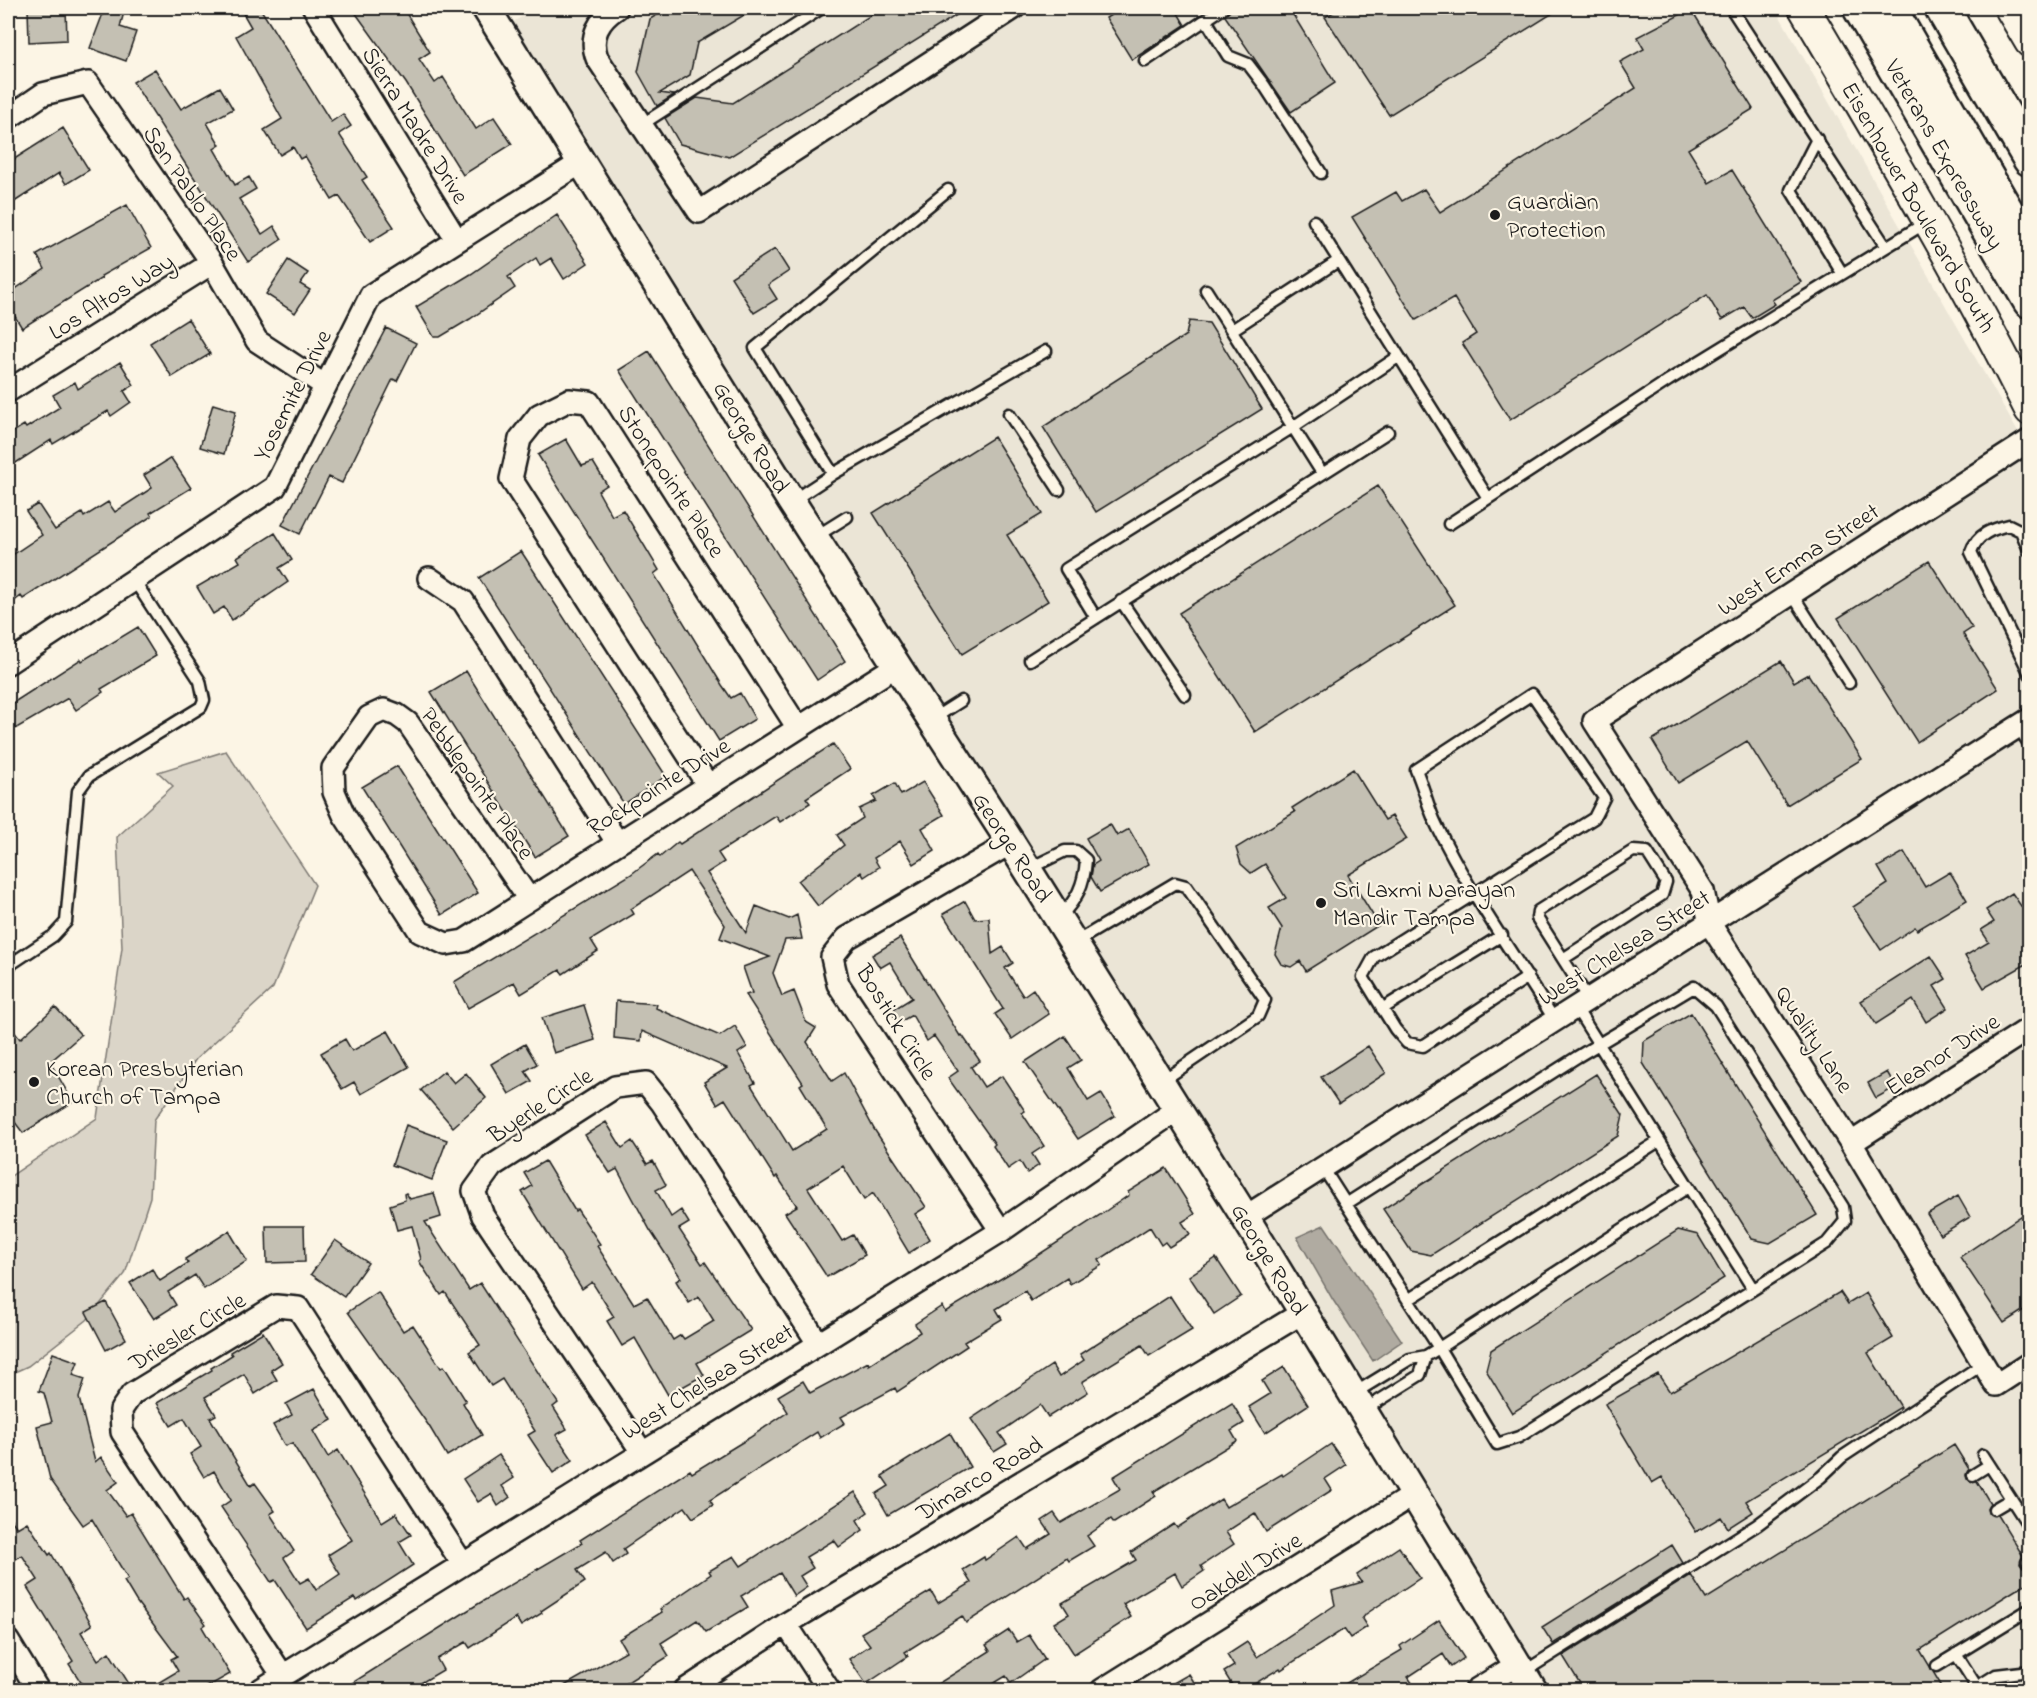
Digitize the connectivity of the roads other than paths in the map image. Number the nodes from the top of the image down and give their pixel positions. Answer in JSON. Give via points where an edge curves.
{"nodes":[{"id":1,"x":314,"y":8,"type":"edge"},
{"id":2,"x":486,"y":8,"type":"edge"},
{"id":3,"x":617,"y":8,"type":"edge"},
{"id":4,"x":822,"y":8,"type":"edge"},
{"id":5,"x":1014,"y":8,"type":"edge"},
{"id":6,"x":1224,"y":8,"type":"edge"},
{"id":7,"x":1731,"y":8,"type":"edge"},
{"id":8,"x":1804,"y":8,"type":"edge"},
{"id":9,"x":1860,"y":8,"type":"edge"},
{"id":10,"x":1889,"y":8,"type":"edge"},
{"id":11,"x":1942,"y":8,"type":"edge"},
{"id":12,"x":2010,"y":8,"type":"edge"},
{"id":13,"x":1206,"y":20,"type":"junction"},
{"id":14,"x":2030,"y":42,"type":"edge"},
{"id":15,"x":1145,"y":60,"type":"dead end"},
{"id":16,"x":8,"y":118,"type":"edge"},
{"id":17,"x":641,"y":125,"type":"junction"},
{"id":18,"x":1817,"y":139,"type":"junction"},
{"id":19,"x":2030,"y":159,"type":"edge"},
{"id":20,"x":582,"y":162,"type":"junction"},
{"id":21,"x":1321,"y":174,"type":"dead end"},
{"id":22,"x":948,"y":190,"type":"dead end"},
{"id":23,"x":1314,"y":221,"type":"dead end"},
{"id":24,"x":1930,"y":221,"type":"junction"},
{"id":25,"x":456,"y":239,"type":"junction"},
{"id":26,"x":1886,"y":247,"type":"junction"},
{"id":27,"x":2030,"y":252,"type":"edge"},
{"id":28,"x":1338,"y":261,"type":"junction"},
{"id":29,"x":212,"y":263,"type":"junction"},
{"id":30,"x":1842,"y":273,"type":"junction"},
{"id":31,"x":1206,"y":290,"type":"dead end"},
{"id":32,"x":2030,"y":301,"type":"edge"},
{"id":33,"x":1232,"y":330,"type":"junction"},
{"id":34,"x":1046,"y":351,"type":"dead end"},
{"id":35,"x":1398,"y":357,"type":"junction"},
{"id":36,"x":324,"y":385,"type":"junction"},
{"id":37,"x":8,"y":391,"type":"edge"},
{"id":38,"x":2030,"y":410,"type":"edge"},
{"id":39,"x":1009,"y":414,"type":"dead end"},
{"id":40,"x":1293,"y":427,"type":"junction"},
{"id":41,"x":1388,"y":432,"type":"dead end"},
{"id":42,"x":2030,"y":440,"type":"edge"},
{"id":43,"x":1322,"y":473,"type":"junction"},
{"id":44,"x":833,"y":474,"type":"junction"},
{"id":45,"x":1059,"y":490,"type":"dead end"},
{"id":46,"x":1488,"y":498,"type":"junction"},
{"id":47,"x":791,"y":501,"type":"junction"},
{"id":48,"x":847,"y":517,"type":"dead end"},
{"id":49,"x":1449,"y":524,"type":"dead end"},
{"id":50,"x":815,"y":537,"type":"junction"},
{"id":51,"x":2030,"y":552,"type":"edge"},
{"id":52,"x":429,"y":578,"type":"dead end"},
{"id":53,"x":134,"y":580,"type":"junction"},
{"id":54,"x":1792,"y":594,"type":"junction"},
{"id":55,"x":1121,"y":601,"type":"junction"},
{"id":56,"x":1096,"y":618,"type":"junction"},
{"id":57,"x":1030,"y":660,"type":"dead end"},
{"id":58,"x":2027,"y":661,"type":"edge"},
{"id":59,"x":8,"y":663,"type":"edge"},
{"id":60,"x":896,"y":666,"type":"junction"},
{"id":61,"x":2030,"y":674,"type":"edge"},
{"id":62,"x":1850,"y":683,"type":"dead end"},
{"id":63,"x":1185,"y":695,"type":"dead end"},
{"id":64,"x":961,"y":701,"type":"dead end"},
{"id":65,"x":931,"y":720,"type":"junction"},
{"id":66,"x":1594,"y":721,"type":"joint"},
{"id":67,"x":798,"y":728,"type":"junction"},
{"id":68,"x":2026,"y":730,"type":"edge"},
{"id":69,"x":707,"y":784,"type":"junction"},
{"id":70,"x":617,"y":842,"type":"junction"},
{"id":71,"x":1011,"y":843,"type":"junction"},
{"id":72,"x":1028,"y":869,"type":"junction"},
{"id":73,"x":1476,"y":893,"type":"junction"},
{"id":74,"x":529,"y":899,"type":"junction"},
{"id":75,"x":1059,"y":919,"type":"junction"},
{"id":76,"x":1710,"y":924,"type":"junction"},
{"id":77,"x":1502,"y":935,"type":"junction"},
{"id":78,"x":1074,"y":943,"type":"junction"},
{"id":79,"x":446,"y":944,"type":"joint"},
{"id":80,"x":1563,"y":960,"type":"junction"},
{"id":81,"x":8,"y":966,"type":"edge"},
{"id":82,"x":1528,"y":977,"type":"junction"},
{"id":83,"x":1582,"y":1004,"type":"junction"},
{"id":84,"x":1382,"y":1009,"type":"junction"},
{"id":85,"x":1555,"y":1022,"type":"junction"},
{"id":86,"x":2030,"y":1028,"type":"edge"},
{"id":87,"x":1598,"y":1045,"type":"junction"},
{"id":88,"x":1161,"y":1082,"type":"junction"},
{"id":89,"x":1178,"y":1109,"type":"junction"},
{"id":90,"x":1659,"y":1141,"type":"junction"},
{"id":91,"x":1851,"y":1143,"type":"junction"},
{"id":92,"x":1323,"y":1168,"type":"junction"},
{"id":93,"x":1688,"y":1187,"type":"junction"},
{"id":94,"x":1346,"y":1204,"type":"junction"},
{"id":95,"x":1245,"y":1217,"type":"junction"},
{"id":96,"x":1001,"y":1232,"type":"junction"},
{"id":97,"x":1753,"y":1289,"type":"junction"},
{"id":98,"x":1408,"y":1300,"type":"junction"},
{"id":99,"x":1302,"y":1314,"type":"junction"},
{"id":100,"x":818,"y":1343,"type":"junction"},
{"id":101,"x":1438,"y":1348,"type":"junction"},
{"id":102,"x":1426,"y":1356,"type":"junction"},
{"id":103,"x":2030,"y":1363,"type":"edge"},
{"id":104,"x":1983,"y":1364,"type":"junction"},
{"id":105,"x":1358,"y":1402,"type":"junction"},
{"id":106,"x":642,"y":1452,"type":"junction"},
{"id":107,"x":1983,"y":1455,"type":"dead end"},
{"id":108,"x":1989,"y":1465,"type":"junction"},
{"id":109,"x":1973,"y":1475,"type":"dead end"},
{"id":110,"x":1415,"y":1494,"type":"junction"},
{"id":111,"x":2011,"y":1499,"type":"junction"},
{"id":112,"x":1994,"y":1509,"type":"dead end"},
{"id":113,"x":2030,"y":1528,"type":"edge"},
{"id":114,"x":462,"y":1563,"type":"junction"},
{"id":115,"x":2030,"y":1609,"type":"edge"},
{"id":116,"x":786,"y":1624,"type":"junction"},
{"id":117,"x":8,"y":1641,"type":"edge"},
{"id":118,"x":1956,"y":1654,"type":"junction"},
{"id":119,"x":1937,"y":1666,"type":"dead end"},
{"id":120,"x":2030,"y":1671,"type":"edge"},
{"id":121,"x":283,"y":1676,"type":"junction"},
{"id":122,"x":1524,"y":1676,"type":"edge"},
{"id":123,"x":1975,"y":1689,"type":"edge"},
{"id":124,"x":38,"y":1690,"type":"edge"},
{"id":125,"x":260,"y":1690,"type":"edge"},
{"id":126,"x":685,"y":1690,"type":"edge"},
{"id":127,"x":829,"y":1690,"type":"edge"},
{"id":128,"x":1102,"y":1690,"type":"edge"},
{"id":129,"x":1476,"y":1690,"type":"edge"}],
"edges":[{"from":1,"to":25,"type":"street","name":"Sierra Madre Drive"},
{"from":2,"to":20,"type":"street","name":"George Road"},
{"from":3,"to":17,"type":"street","via":[[598,24],[594,50]]},
{"from":4,"to":17,"type":"lane"},
{"from":5,"to":17,"type":"street","via":[[699,212]]},
{"from":6,"to":13,"type":"lane"},
{"from":7,"to":18,"type":"lane"},
{"from":8,"to":24,"type":"main road","name":"Eisenhower Boulevard South"},
{"from":9,"to":32,"type":"highway","name":"Veterans Expressway"},
{"from":10,"to":27,"type":"highway"},
{"from":11,"to":19,"type":"highway"},
{"from":12,"to":14,"type":"main road"},
{"from":13,"to":15,"type":"lane"},
{"from":13,"to":21,"type":"lane","via":[[1228,56],[1248,64],[1264,85]]},
{"from":16,"to":29,"type":"street","name":"San Pablo Place","via":[[43,94],[88,83]]},
{"from":18,"to":26,"type":"lane"},
{"from":18,"to":30,"type":"lane","via":[[1791,190]]},
{"from":20,"to":25,"type":"street","name":"Yosemite Drive"},
{"from":20,"to":47,"type":"street","name":"George Road"},
{"from":22,"to":44,"type":"lane","via":[[755,348]]},
{"from":23,"to":28,"type":"lane"},
{"from":24,"to":26,"type":"lane"},
{"from":24,"to":38,"type":"main road","name":"Eisenhower Boulevard South"},
{"from":25,"to":36,"type":"street","name":"Yosemite Drive","via":[[371,295]]},
{"from":26,"to":30,"type":"lane"},
{"from":28,"to":33,"type":"lane"},
{"from":28,"to":35,"type":"lane"},
{"from":29,"to":36,"type":"street","name":"San Pablo Place","via":[[257,341]]},
{"from":29,"to":37,"type":"street","name":"Los Altos Way"},
{"from":30,"to":46,"type":"lane"},
{"from":31,"to":33,"type":"lane"},
{"from":33,"to":40,"type":"lane"},
{"from":34,"to":44,"type":"lane"},
{"from":35,"to":40,"type":"lane"},
{"from":35,"to":46,"type":"lane"},
{"from":36,"to":53,"type":"street","name":"Yosemite Drive","via":[[275,487]]},
{"from":39,"to":45,"type":"lane"},
{"from":40,"to":43,"type":"lane"},
{"from":40,"to":56,"type":"lane","via":[[1066,569]]},
{"from":41,"to":43,"type":"lane"},
{"from":42,"to":54,"type":"street","name":"West Emma Street"},
{"from":43,"to":55,"type":"lane"},
{"from":44,"to":47,"type":"lane"},
{"from":46,"to":49,"type":"lane"},
{"from":47,"to":50,"type":"street","name":"George Road"},
{"from":48,"to":50,"type":"lane"},
{"from":50,"to":60,"type":"street","name":"George Road"},
{"from":51,"to":58,"type":"lane","via":[[2020,531],[2009,525],[1983,534],[1971,552]]},
{"from":52,"to":70,"type":"street","via":[[462,601]]},
{"from":53,"to":59,"type":"street","name":"Yosemite Drive"},
{"from":53,"to":81,"type":"lane","via":[[200,681],[204,700],[184,720],[101,768],[83,783],[75,803],[66,922],[53,936]]},
{"from":54,"to":62,"type":"lane"},
{"from":54,"to":66,"type":"street","name":"West Emma Street"},
{"from":55,"to":56,"type":"lane"},
{"from":55,"to":63,"type":"lane"},
{"from":56,"to":57,"type":"lane"},
{"from":58,"to":61,"type":"lane"},
{"from":60,"to":65,"type":"street","name":"George Road"},
{"from":60,"to":67,"type":"street","name":"Rockpointe Drive"},
{"from":64,"to":65,"type":"lane"},
{"from":65,"to":71,"type":"street","name":"George Road"},
{"from":66,"to":76,"type":"street","name":"Quality Lane","via":[[1703,891]]},
{"from":67,"to":69,"type":"street","name":"Rockpointe Drive"},
{"from":67,"to":69,"type":"street","name":"Stonepointe Place","via":[[589,402],[569,400],[539,415],[520,439],[511,479]]},
{"from":68,"to":76,"type":"street","name":"West Chelsea Street"},
{"from":69,"to":70,"type":"street","name":"Rockpointe Drive"},
{"from":70,"to":74,"type":"street","name":"Rockpointe Drive"},
{"from":71,"to":72,"type":"street","name":"George Road"},
{"from":71,"to":96,"type":"street","name":"Bostick Circle","via":[[847,938],[832,957],[838,984]]},
{"from":72,"to":75,"type":"street","name":"George Road"},
{"from":72,"to":75,"type":"lane","via":[[1076,850],[1086,860],[1076,900]]},
{"from":73,"to":73,"type":"lane","via":[[1594,818],[1604,798],[1532,694],[1416,770],[1436,824]]},
{"from":73,"to":77,"type":"lane"},
{"from":73,"to":84,"type":"lane","via":[[1374,957],[1363,977]]},
{"from":74,"to":79,"type":"street","name":"Rockpointe Drive","via":[[464,941]]},
{"from":74,"to":79,"type":"street","name":"Pebblepointe Place","via":[[408,723],[384,711],[369,717],[333,768],[334,792],[344,815],[420,932]]},
{"from":75,"to":78,"type":"street","name":"George Road"},
{"from":76,"to":83,"type":"street","name":"West Chelsea Street"},
{"from":76,"to":91,"type":"street","name":"Quality Lane"},
{"from":77,"to":82,"type":"lane"},
{"from":77,"to":84,"type":"lane"},
{"from":78,"to":88,"type":"street","name":"George Road"},
{"from":78,"to":88,"type":"lane","via":[[1175,883],[1186,886],[1265,1000],[1258,1016]]},
{"from":80,"to":80,"type":"lane","via":[[1537,918],[1538,911],[1634,851],[1647,852],[1666,882],[1662,895]]},
{"from":80,"to":83,"type":"lane"},
{"from":82,"to":84,"type":"lane","via":[[1423,1046],[1407,1043]]},
{"from":82,"to":85,"type":"lane"},
{"from":83,"to":85,"type":"street","name":"West Chelsea Street"},
{"from":83,"to":87,"type":"lane"},
{"from":85,"to":92,"type":"street","name":"West Chelsea Street"},
{"from":86,"to":91,"type":"street","name":"Eleanor Drive"},
{"from":87,"to":90,"type":"lane"},
{"from":87,"to":94,"type":"lane"},
{"from":87,"to":97,"type":"lane","via":[[1694,987],[1716,1006],[1771,1091],[1843,1207],[1845,1221],[1827,1243]]},
{"from":88,"to":89,"type":"street","name":"George Road"},
{"from":89,"to":95,"type":"street","name":"George Road"},
{"from":89,"to":96,"type":"street","name":"West Chelsea Street"},
{"from":90,"to":93,"type":"lane"},
{"from":90,"to":98,"type":"lane"},
{"from":91,"to":104,"type":"street","name":"Quality Lane"},
{"from":92,"to":94,"type":"lane"},
{"from":92,"to":95,"type":"street","name":"West Chelsea Street"},
{"from":93,"to":97,"type":"lane"},
{"from":93,"to":101,"type":"lane"},
{"from":94,"to":98,"type":"lane"},
{"from":95,"to":99,"type":"street","name":"George Road"},
{"from":96,"to":100,"type":"street","name":"West Chelsea Street"},
{"from":97,"to":101,"type":"lane","via":[[1507,1443],[1497,1444]]},
{"from":98,"to":101,"type":"lane"},
{"from":99,"to":105,"type":"street","name":"George Road"},
{"from":99,"to":116,"type":"street","name":"Dimarco Road"},
{"from":100,"to":106,"type":"street","name":"West Chelsea Street"},
{"from":100,"to":106,"type":"street","name":"Byerle Circle","via":[[662,1103],[646,1083],[615,1087],[492,1166],[474,1191],[483,1216]]},
{"from":101,"to":102,"type":"lane"},
{"from":102,"to":105,"type":"lane","via":[[1410,1359]]},
{"from":102,"to":105,"type":"lane","via":[[1420,1375]]},
{"from":103,"to":104,"type":"street","name":"Quality Lane","via":[[1995,1385]]},
{"from":104,"to":122,"type":"lane","via":[[1842,1457],[1757,1525]]},
{"from":105,"to":110,"type":"street","name":"George Road"},
{"from":106,"to":114,"type":"street","name":"West Chelsea Street"},
{"from":107,"to":108,"type":"lane"},
{"from":108,"to":109,"type":"lane"},
{"from":108,"to":111,"type":"lane"},
{"from":110,"to":122,"type":"street","name":"George Road"},
{"from":110,"to":128,"type":"street","name":"Oakdell Drive"},
{"from":111,"to":112,"type":"lane"},
{"from":111,"to":113,"type":"lane"},
{"from":114,"to":121,"type":"street","name":"West Chelsea Street"},
{"from":114,"to":121,"type":"street","name":"Driesler Circle","via":[[298,1308],[276,1306],[132,1394],[121,1410],[122,1432]]},
{"from":115,"to":118,"type":"lane"},
{"from":116,"to":126,"type":"street","name":"Dimarco Road"},
{"from":116,"to":127,"type":"street"},
{"from":117,"to":124,"type":"street"},
{"from":118,"to":119,"type":"lane"},
{"from":118,"to":123,"type":"lane"},
{"from":120,"to":123,"type":"lane","via":[[1996,1675]]},
{"from":121,"to":125,"type":"street","name":"West Chelsea Street"},
{"from":122,"to":129,"type":"street"}]}
